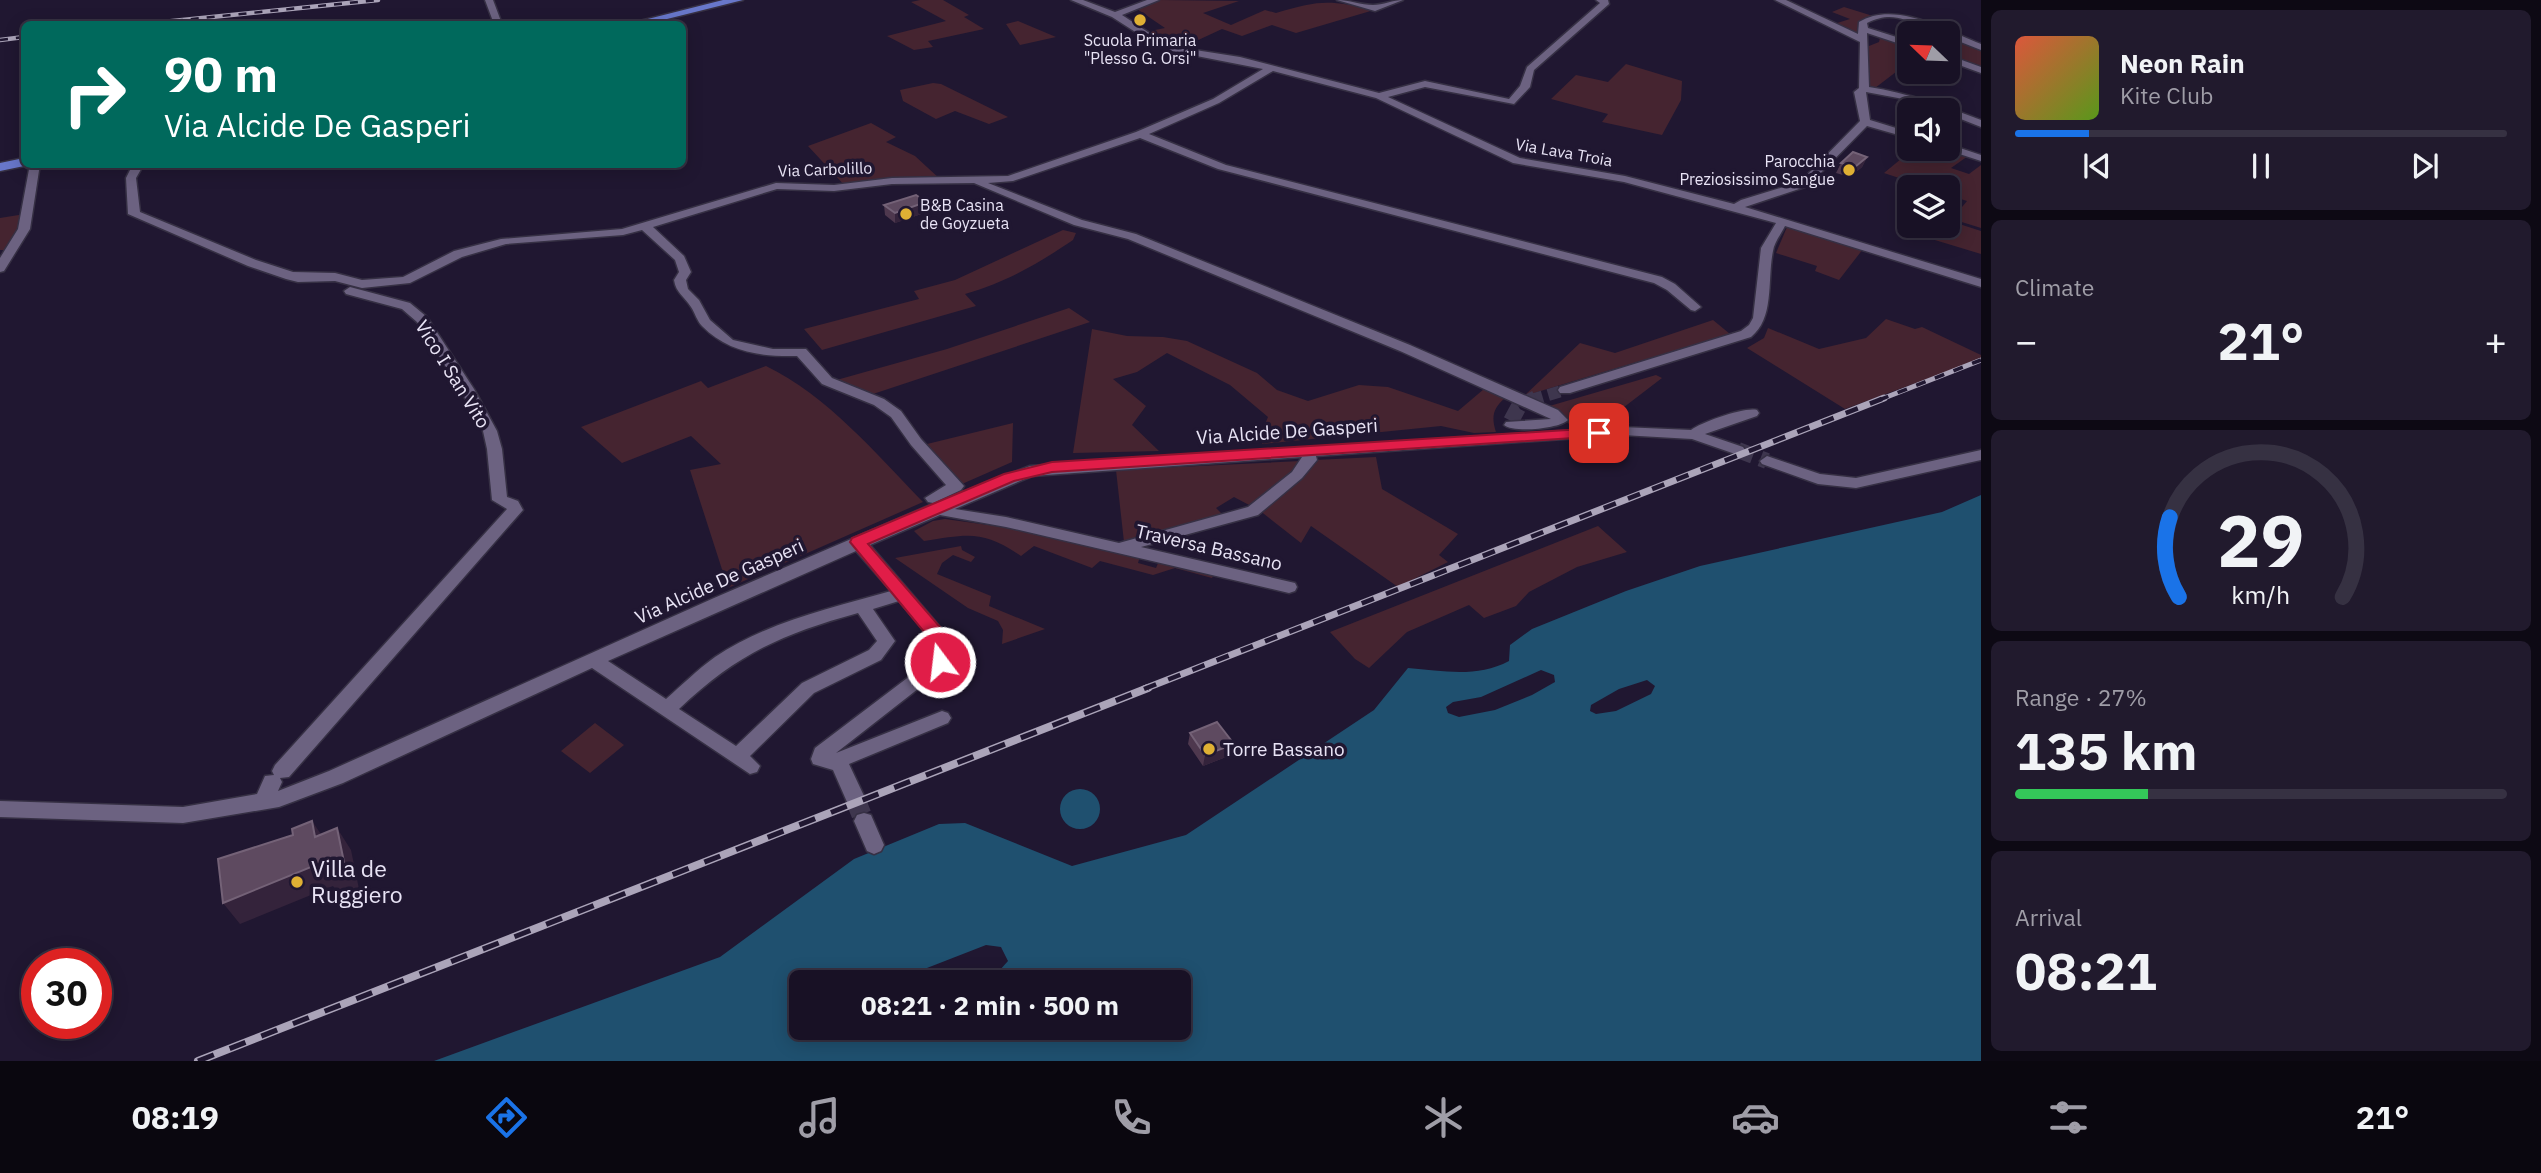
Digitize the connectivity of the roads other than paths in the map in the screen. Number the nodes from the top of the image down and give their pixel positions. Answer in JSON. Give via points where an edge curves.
{"nodes":[{"id":1,"x":489,"y":0,"type":"edge"},
{"id":2,"x":737,"y":0,"type":"edge"},
{"id":3,"x":1075,"y":0,"type":"edge"},
{"id":4,"x":1155,"y":0,"type":"edge"},
{"id":5,"x":1340,"y":0,"type":"edge"},
{"id":6,"x":1399,"y":0,"type":"edge"},
{"id":7,"x":1600,"y":0,"type":"edge"},
{"id":8,"x":1779,"y":0,"type":"edge"},
{"id":9,"x":1115,"y":15,"type":"junction"},
{"id":10,"x":497,"y":21,"type":"edge"},
{"id":11,"x":647,"y":21,"type":"edge"},
{"id":12,"x":1915,"y":21,"type":"edge"},
{"id":13,"x":1863,"y":34,"type":"junction"},
{"id":14,"x":1960,"y":38,"type":"edge"},
{"id":15,"x":1897,"y":41,"type":"edge"},
{"id":16,"x":1981,"y":47,"type":"edge"},
{"id":17,"x":1960,"y":62,"type":"edge"},
{"id":18,"x":1270,"y":69,"type":"junction"},
{"id":19,"x":1981,"y":70,"type":"edge"},
{"id":20,"x":1864,"y":89,"type":"junction"},
{"id":21,"x":1379,"y":96,"type":"junction"},
{"id":22,"x":1909,"y":98,"type":"edge"},
{"id":23,"x":1960,"y":116,"type":"edge"},
{"id":24,"x":1865,"y":122,"type":"junction"},
{"id":25,"x":1981,"y":124,"type":"edge"},
{"id":26,"x":1897,"y":131,"type":"edge"},
{"id":27,"x":1140,"y":134,"type":"junction"},
{"id":28,"x":1960,"y":151,"type":"edge"},
{"id":29,"x":1981,"y":158,"type":"edge"},
{"id":30,"x":21,"y":163,"type":"edge"},
{"id":31,"x":0,"y":167,"type":"edge"},
{"id":32,"x":35,"y":168,"type":"edge"},
{"id":33,"x":137,"y":168,"type":"edge"},
{"id":34,"x":974,"y":181,"type":"junction"},
{"id":35,"x":1737,"y":208,"type":"junction"},
{"id":36,"x":1782,"y":222,"type":"junction"},
{"id":37,"x":645,"y":226,"type":"junction"},
{"id":38,"x":0,"y":268,"type":"edge"},
{"id":39,"x":290,"y":276,"type":"junction"},
{"id":40,"x":1981,"y":283,"type":"edge"},
{"id":41,"x":1695,"y":307,"type":"dead end"},
{"id":42,"x":1564,"y":390,"type":"tunnel mouth"},
{"id":43,"x":1752,"y":413,"type":"dead end"},
{"id":44,"x":1513,"y":428,"type":"junction"},
{"id":45,"x":1694,"y":435,"type":"junction"},
{"id":46,"x":1738,"y":450,"type":"tunnel mouth"},
{"id":47,"x":1307,"y":451,"type":"junction"},
{"id":48,"x":1981,"y":455,"type":"edge"},
{"id":49,"x":1767,"y":461,"type":"tunnel mouth"},
{"id":50,"x":934,"y":509,"type":"junction"},
{"id":51,"x":858,"y":542,"type":"junction"},
{"id":52,"x":1120,"y":548,"type":"junction"},
{"id":53,"x":1289,"y":587,"type":"dead end"},
{"id":54,"x":902,"y":594,"type":"junction"},
{"id":55,"x":862,"y":606,"type":"junction"},
{"id":56,"x":594,"y":660,"type":"junction"},
{"id":57,"x":666,"y":710,"type":"junction"},
{"id":58,"x":942,"y":718,"type":"dead end"},
{"id":59,"x":838,"y":760,"type":"junction"},
{"id":60,"x":854,"y":796,"type":"tunnel mouth"},
{"id":61,"x":262,"y":802,"type":"junction"},
{"id":62,"x":0,"y":808,"type":"edge"},
{"id":63,"x":864,"y":821,"type":"tunnel mouth"},
{"id":64,"x":874,"y":845,"type":"dead end"}],
"edges":[{"from":1,"to":10,"type":"street"},
{"from":2,"to":11,"type":"main road"},
{"from":3,"to":9,"type":"street","name":"Via Lava Troia"},
{"from":4,"to":9,"type":"street"},
{"from":5,"to":6,"type":"street","via":[[1375,8]]},
{"from":7,"to":21,"type":"street","via":[[1606,2],[1530,69],[1525,87],[1511,102],[1425,84]]},
{"from":8,"to":13,"type":"street"},
{"from":9,"to":18,"type":"street","name":"Via Lava Troia","via":[[1167,47]]},
{"from":12,"to":13,"type":"street","via":[[1891,12],[1863,22]]},
{"from":13,"to":15,"type":"street"},
{"from":13,"to":20,"type":"street"},
{"from":14,"to":16,"type":"street"},
{"from":17,"to":19,"type":"street"},
{"from":18,"to":21,"type":"street","name":"Via Lava Troia"},
{"from":18,"to":27,"type":"street","name":"Via Carbolillo","via":[[1223,98]]},
{"from":20,"to":22,"type":"street"},
{"from":20,"to":24,"type":"street","via":[[1859,96]]},
{"from":21,"to":35,"type":"street","name":"Via Lava Troia","via":[[1517,161],[1625,179]]},
{"from":23,"to":25,"type":"street"},
{"from":24,"to":26,"type":"street"},
{"from":24,"to":35,"type":"street","via":[[1804,184]]},
{"from":27,"to":34,"type":"street","name":"Via Carbolillo","via":[[1009,179]]},
{"from":27,"to":41,"type":"street","via":[[1222,167],[1658,280]]},
{"from":28,"to":29,"type":"street"},
{"from":30,"to":31,"type":"main road"},
{"from":32,"to":38,"type":"street","via":[[24,229]]},
{"from":33,"to":39,"type":"street","name":"Vico I San Vito","via":[[131,178],[134,214]]},
{"from":34,"to":37,"type":"street","name":"Via Carbolillo","via":[[776,186]]},
{"from":34,"to":44,"type":"street","via":[[1078,223],[1132,236],[1189,259],[1405,348],[1561,419]]},
{"from":35,"to":36,"type":"street","name":"Via Lava Troia"},
{"from":36,"to":40,"type":"street","name":"Via Lava Troia"},
{"from":36,"to":42,"type":"street","via":[[1767,248],[1759,318],[1746,334]]},
{"from":37,"to":39,"type":"street","name":"Via Carbolillo","via":[[611,234],[505,241],[458,254],[406,280],[384,284]]},
{"from":37,"to":50,"type":"street","via":[[680,259],[685,272],[680,280],[682,290],[718,335],[729,343],[773,353],[801,352],[827,381],[897,414],[957,486],[928,500]]},
{"from":39,"to":61,"type":"street","name":"Vico I San Vito","via":[[390,300],[422,320],[489,431],[497,456],[494,483],[500,500],[515,510],[277,776]]},
{"from":43,"to":45,"type":"street"},
{"from":44,"to":45,"type":"street"},
{"from":44,"to":47,"type":"street","name":"Via Alcide De Gasperi","via":[[1472,440]]},
{"from":45,"to":46,"type":"street"},
{"from":47,"to":50,"type":"street","name":"Via Alcide De Gasperi","via":[[1052,467],[1009,477]]},
{"from":47,"to":52,"type":"street","name":"Traversa Bassano","via":[[1310,460],[1297,475],[1253,510]]},
{"from":48,"to":49,"type":"street","via":[[1856,484],[1818,479]]},
{"from":50,"to":51,"type":"street","name":"Via Alcide De Gasperi"},
{"from":50,"to":52,"type":"street","name":"Traversa Bassano"},
{"from":51,"to":54,"type":"street"},
{"from":51,"to":56,"type":"street","name":"Via Alcide De Gasperi"},
{"from":52,"to":53,"type":"street","name":"Traversa Bassano"},
{"from":54,"to":55,"type":"street"},
{"from":54,"to":59,"type":"street","via":[[934,631],[940,662],[822,752],[820,759]]},
{"from":55,"to":57,"type":"street","via":[[753,643],[727,658]]},
{"from":55,"to":57,"type":"street","via":[[886,641],[875,655],[808,688],[744,761]]},
{"from":56,"to":57,"type":"street"},
{"from":56,"to":61,"type":"street","name":"Via Alcide De Gasperi","via":[[336,777]]},
{"from":58,"to":59,"type":"street"},
{"from":59,"to":60,"type":"street"},
{"from":61,"to":62,"type":"street","name":"Via Alcide De Gasperi","via":[[183,816]]},
{"from":63,"to":64,"type":"street"}]}
